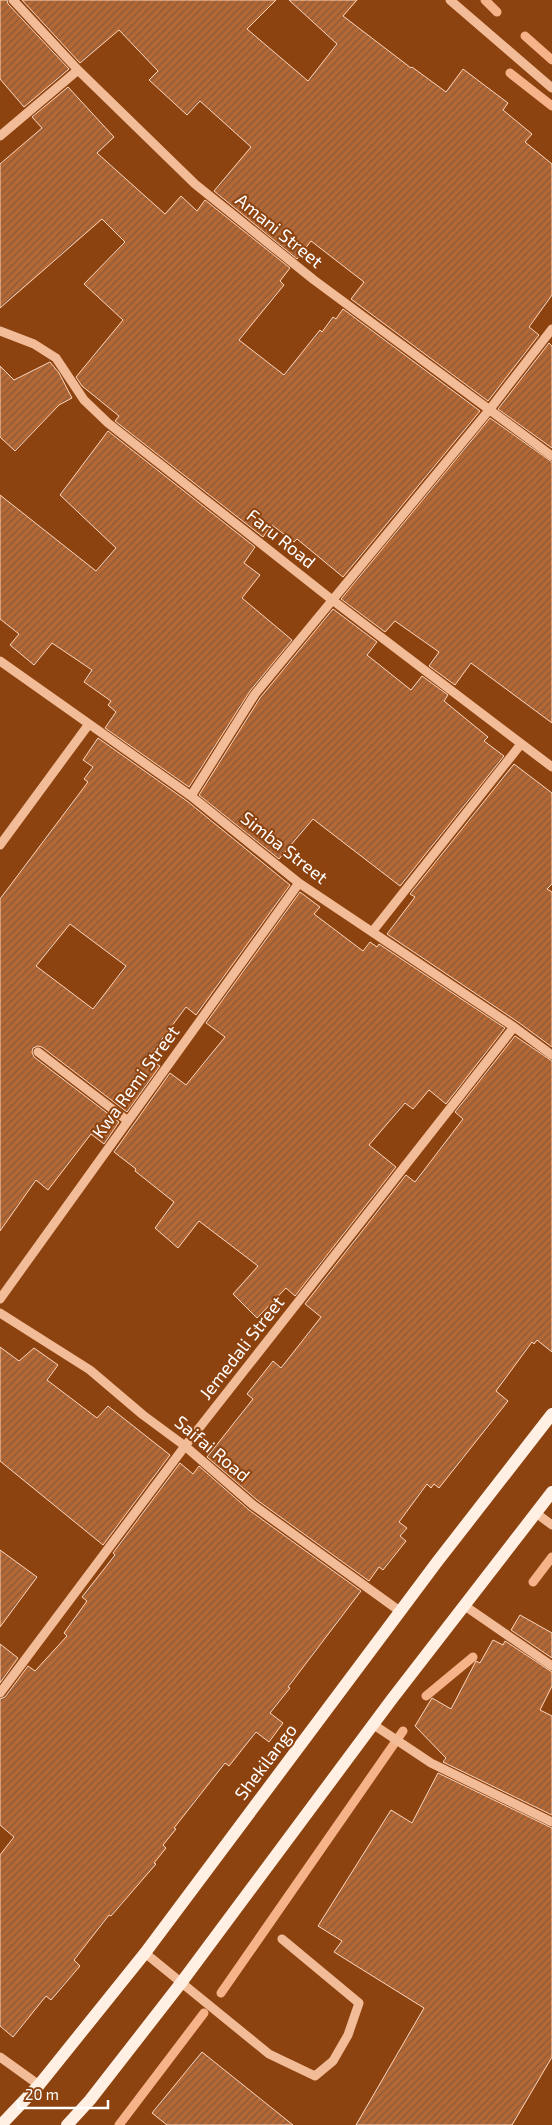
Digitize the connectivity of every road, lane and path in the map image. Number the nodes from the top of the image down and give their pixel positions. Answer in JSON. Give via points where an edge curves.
{"nodes":[{"id":1,"x":13,"y":0,"type":"edge"},
{"id":2,"x":450,"y":0,"type":"edge"},
{"id":3,"x":78,"y":70,"type":"junction"},
{"id":4,"x":552,"y":88,"type":"edge"},
{"id":5,"x":0,"y":136,"type":"edge"},
{"id":6,"x":552,"y":329,"type":"edge"},
{"id":7,"x":0,"y":331,"type":"edge"},
{"id":8,"x":490,"y":409,"type":"junction"},
{"id":9,"x":552,"y":456,"type":"edge"},
{"id":10,"x":331,"y":599,"type":"junction"},
{"id":11,"x":0,"y":661,"type":"edge"},
{"id":12,"x":89,"y":724,"type":"junction"},
{"id":13,"x":521,"y":744,"type":"junction"},
{"id":14,"x":552,"y":767,"type":"edge"},
{"id":15,"x":190,"y":796,"type":"junction"},
{"id":16,"x":0,"y":845,"type":"edge"},
{"id":17,"x":299,"y":883,"type":"junction"},
{"id":18,"x":372,"y":932,"type":"junction"},
{"id":19,"x":514,"y":1027,"type":"junction"},
{"id":20,"x":38,"y":1052,"type":"dead end"},
{"id":21,"x":552,"y":1055,"type":"edge"},
{"id":22,"x":128,"y":1121,"type":"junction"},
{"id":23,"x":0,"y":1300,"type":"edge"},
{"id":24,"x":0,"y":1313,"type":"edge"},
{"id":25,"x":552,"y":1414,"type":"edge"},
{"id":26,"x":186,"y":1446,"type":"junction"},
{"id":27,"x":552,"y":1492,"type":"edge"},
{"id":28,"x":536,"y":1513,"type":"junction"},
{"id":29,"x":552,"y":1525,"type":"edge"},
{"id":30,"x":465,"y":1606,"type":"junction"},
{"id":31,"x":401,"y":1612,"type":"junction"},
{"id":32,"x":552,"y":1666,"type":"edge"},
{"id":33,"x":0,"y":1693,"type":"edge"},
{"id":34,"x":374,"y":1725,"type":"junction"},
{"id":35,"x":552,"y":1822,"type":"edge"},
{"id":36,"x":282,"y":1939,"type":"dead end"},
{"id":37,"x":145,"y":1953,"type":"junction"},
{"id":38,"x":182,"y":1983,"type":"junction"},
{"id":39,"x":0,"y":2057,"type":"edge"},
{"id":40,"x":39,"y":2085,"type":"junction"},
{"id":41,"x":2,"y":2125,"type":"edge"},
{"id":42,"x":68,"y":2125,"type":"edge"}],
"edges":[{"from":1,"to":3,"type":"street","name":"Amani Street"},
{"from":2,"to":4,"type":"street"},
{"from":3,"to":5,"type":"street"},
{"from":3,"to":8,"type":"street","name":"Amani Street","via":[[195,184],[314,280]]},
{"from":6,"to":8,"type":"street"},
{"from":7,"to":10,"type":"street","name":"Faru Road","via":[[34,344],[56,358],[84,400],[108,423]]},
{"from":8,"to":9,"type":"street","name":"Amani Street"},
{"from":8,"to":10,"type":"street"},
{"from":10,"to":13,"type":"street","name":"Faru Road"},
{"from":10,"to":15,"type":"street","via":[[255,694]]},
{"from":11,"to":12,"type":"street","name":"Simba Street"},
{"from":12,"to":15,"type":"street","name":"Simba Street"},
{"from":12,"to":16,"type":"street"},
{"from":13,"to":14,"type":"street","name":"Faru Road"},
{"from":13,"to":18,"type":"street"},
{"from":15,"to":17,"type":"street","name":"Simba Street"},
{"from":17,"to":18,"type":"street","name":"Simba Street"},
{"from":17,"to":22,"type":"street","name":"Kwa Remi Street"},
{"from":18,"to":19,"type":"street","name":"Simba Street"},
{"from":19,"to":21,"type":"street","name":"Simba Street"},
{"from":19,"to":26,"type":"street","name":"Jemedali Street"},
{"from":20,"to":22,"type":"street"},
{"from":22,"to":23,"type":"street","name":"Kwa Remi Street"},
{"from":24,"to":26,"type":"street","name":"Saifai Road","via":[[90,1370]]},
{"from":25,"to":31,"type":"main road","name":"Shekilango"},
{"from":26,"to":31,"type":"street","name":"Saifai Road","via":[[253,1505]]},
{"from":26,"to":33,"type":"street","name":"Jemedali Street"},
{"from":27,"to":28,"type":"main road"},
{"from":28,"to":29,"type":"street"},
{"from":28,"to":30,"type":"main road"},
{"from":30,"to":32,"type":"street"},
{"from":30,"to":34,"type":"main road"},
{"from":31,"to":37,"type":"main road","name":"Shekilango"},
{"from":34,"to":35,"type":"street","via":[[432,1763]]},
{"from":34,"to":38,"type":"main road"},
{"from":36,"to":38,"type":"street","via":[[359,2003],[348,2035],[333,2061],[315,2076],[268,2054]]},
{"from":37,"to":38,"type":"street"},
{"from":37,"to":40,"type":"main road","name":"Shekilango"},
{"from":38,"to":42,"type":"main road"},
{"from":39,"to":40,"type":"street"},
{"from":40,"to":41,"type":"main road","name":"Shekilango"}]}
